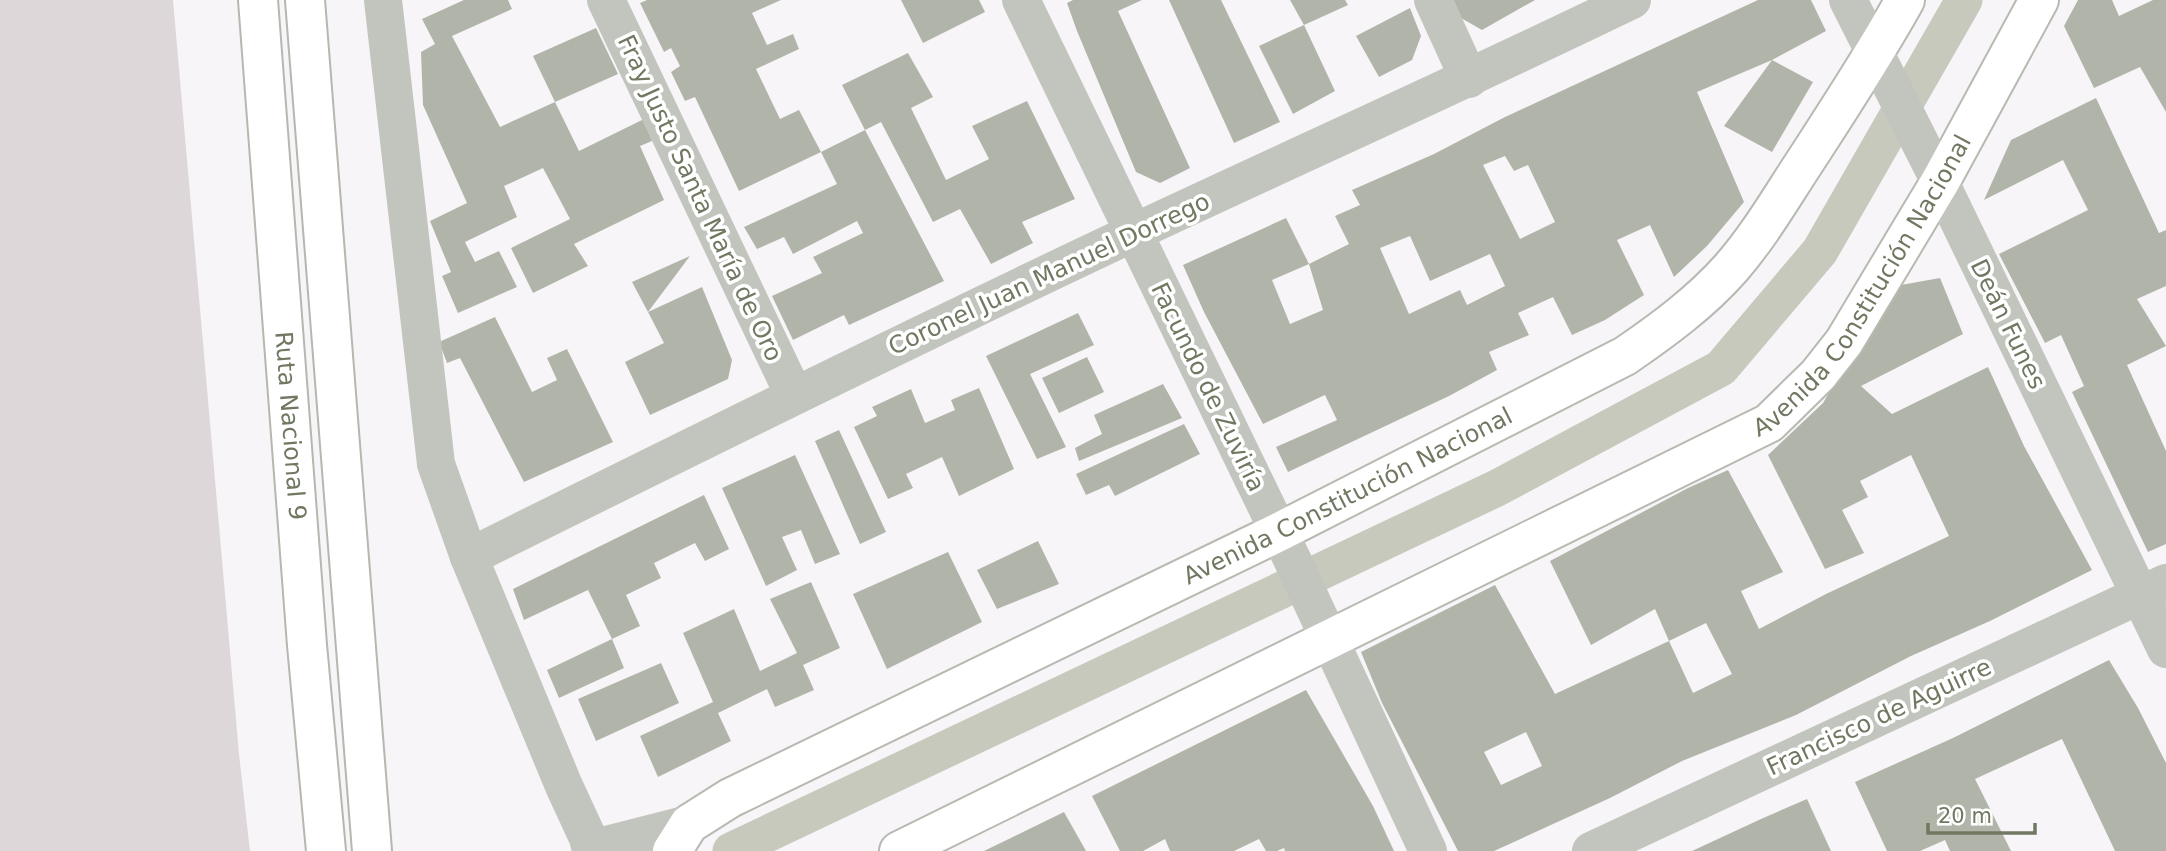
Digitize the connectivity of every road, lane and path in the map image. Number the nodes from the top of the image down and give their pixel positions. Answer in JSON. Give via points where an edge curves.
{"nodes":[{"id":1,"x":258,"y":0,"type":"edge"},
{"id":2,"x":305,"y":0,"type":"edge"},
{"id":3,"x":383,"y":0,"type":"edge"},
{"id":4,"x":606,"y":0,"type":"edge"},
{"id":5,"x":1021,"y":0,"type":"edge"},
{"id":6,"x":1433,"y":0,"type":"edge"},
{"id":7,"x":1632,"y":0,"type":"edge"},
{"id":8,"x":1848,"y":0,"type":"edge"},
{"id":9,"x":1905,"y":0,"type":"edge"},
{"id":10,"x":2039,"y":0,"type":"edge"},
{"id":11,"x":1876,"y":55,"type":"junction"},
{"id":12,"x":1469,"y":79,"type":"junction"},
{"id":13,"x":1940,"y":182,"type":"junction"},
{"id":14,"x":1133,"y":233,"type":"junction"},
{"id":15,"x":794,"y":395,"type":"junction"},
{"id":16,"x":1285,"y":545,"type":"junction"},
{"id":17,"x":470,"y":556,"type":"junction"},
{"id":18,"x":2153,"y":589,"type":"edge"},
{"id":19,"x":1323,"y":626,"type":"junction"},
{"id":20,"x":2166,"y":649,"type":"edge"},
{"id":21,"x":681,"y":838,"type":"edge"},
{"id":22,"x":591,"y":850,"type":"edge"},
{"id":23,"x":326,"y":851,"type":"edge"},
{"id":24,"x":372,"y":851,"type":"edge"},
{"id":25,"x":899,"y":851,"type":"edge"},
{"id":26,"x":1428,"y":851,"type":"edge"},
{"id":27,"x":1591,"y":851,"type":"edge"}],
"edges":[{"from":1,"to":23,"type":"main road","name":"Ruta Nacional 9"},
{"from":2,"to":24,"type":"main road","name":"Ruta Nacional 9"},
{"from":3,"to":17,"type":"street","via":[[436,464]]},
{"from":4,"to":15,"type":"street","name":"Fray Justo Santa María de Oro"},
{"from":5,"to":14,"type":"street","name":"Facundo de Zuviría"},
{"from":6,"to":12,"type":"street"},
{"from":7,"to":12,"type":"street","name":"Coronel Juan Manuel Dorrego"},
{"from":8,"to":11,"type":"street","name":"Deán Funes"},
{"from":9,"to":11,"type":"main road","name":"Avenida Constitución Nacional"},
{"from":10,"to":13,"type":"main road","name":"Avenida Constitución Nacional"},
{"from":11,"to":13,"type":"street","name":"Deán Funes"},
{"from":11,"to":16,"type":"main road","name":"Avenida Constitución Nacional","via":[[1756,236],[1700,299],[1625,356]]},
{"from":12,"to":14,"type":"street","name":"Coronel Juan Manuel Dorrego"},
{"from":13,"to":18,"type":"street","name":"Deán Funes"},
{"from":13,"to":19,"type":"main road","name":"Avenida Constitución Nacional","via":[[1844,342],[1769,423]]},
{"from":14,"to":15,"type":"street","name":"Coronel Juan Manuel Dorrego"},
{"from":14,"to":16,"type":"street","name":"Facundo de Zuviría"},
{"from":15,"to":17,"type":"street","name":"Coronel Juan Manuel Dorrego"},
{"from":16,"to":19,"type":"street","name":"Facundo de Zuviría"},
{"from":16,"to":21,"type":"main road","name":"Avenida Constitución Nacional","via":[[730,798]]},
{"from":17,"to":22,"type":"street"},
{"from":18,"to":20,"type":"street","name":"Deán Funes"},
{"from":18,"to":27,"type":"street","name":"Francisco de Aguirre"},
{"from":19,"to":25,"type":"main road","name":"Avenida Constitución Nacional"},
{"from":19,"to":26,"type":"street","name":"Facundo de Zuviría"},
{"from":21,"to":22,"type":"street"}]}
